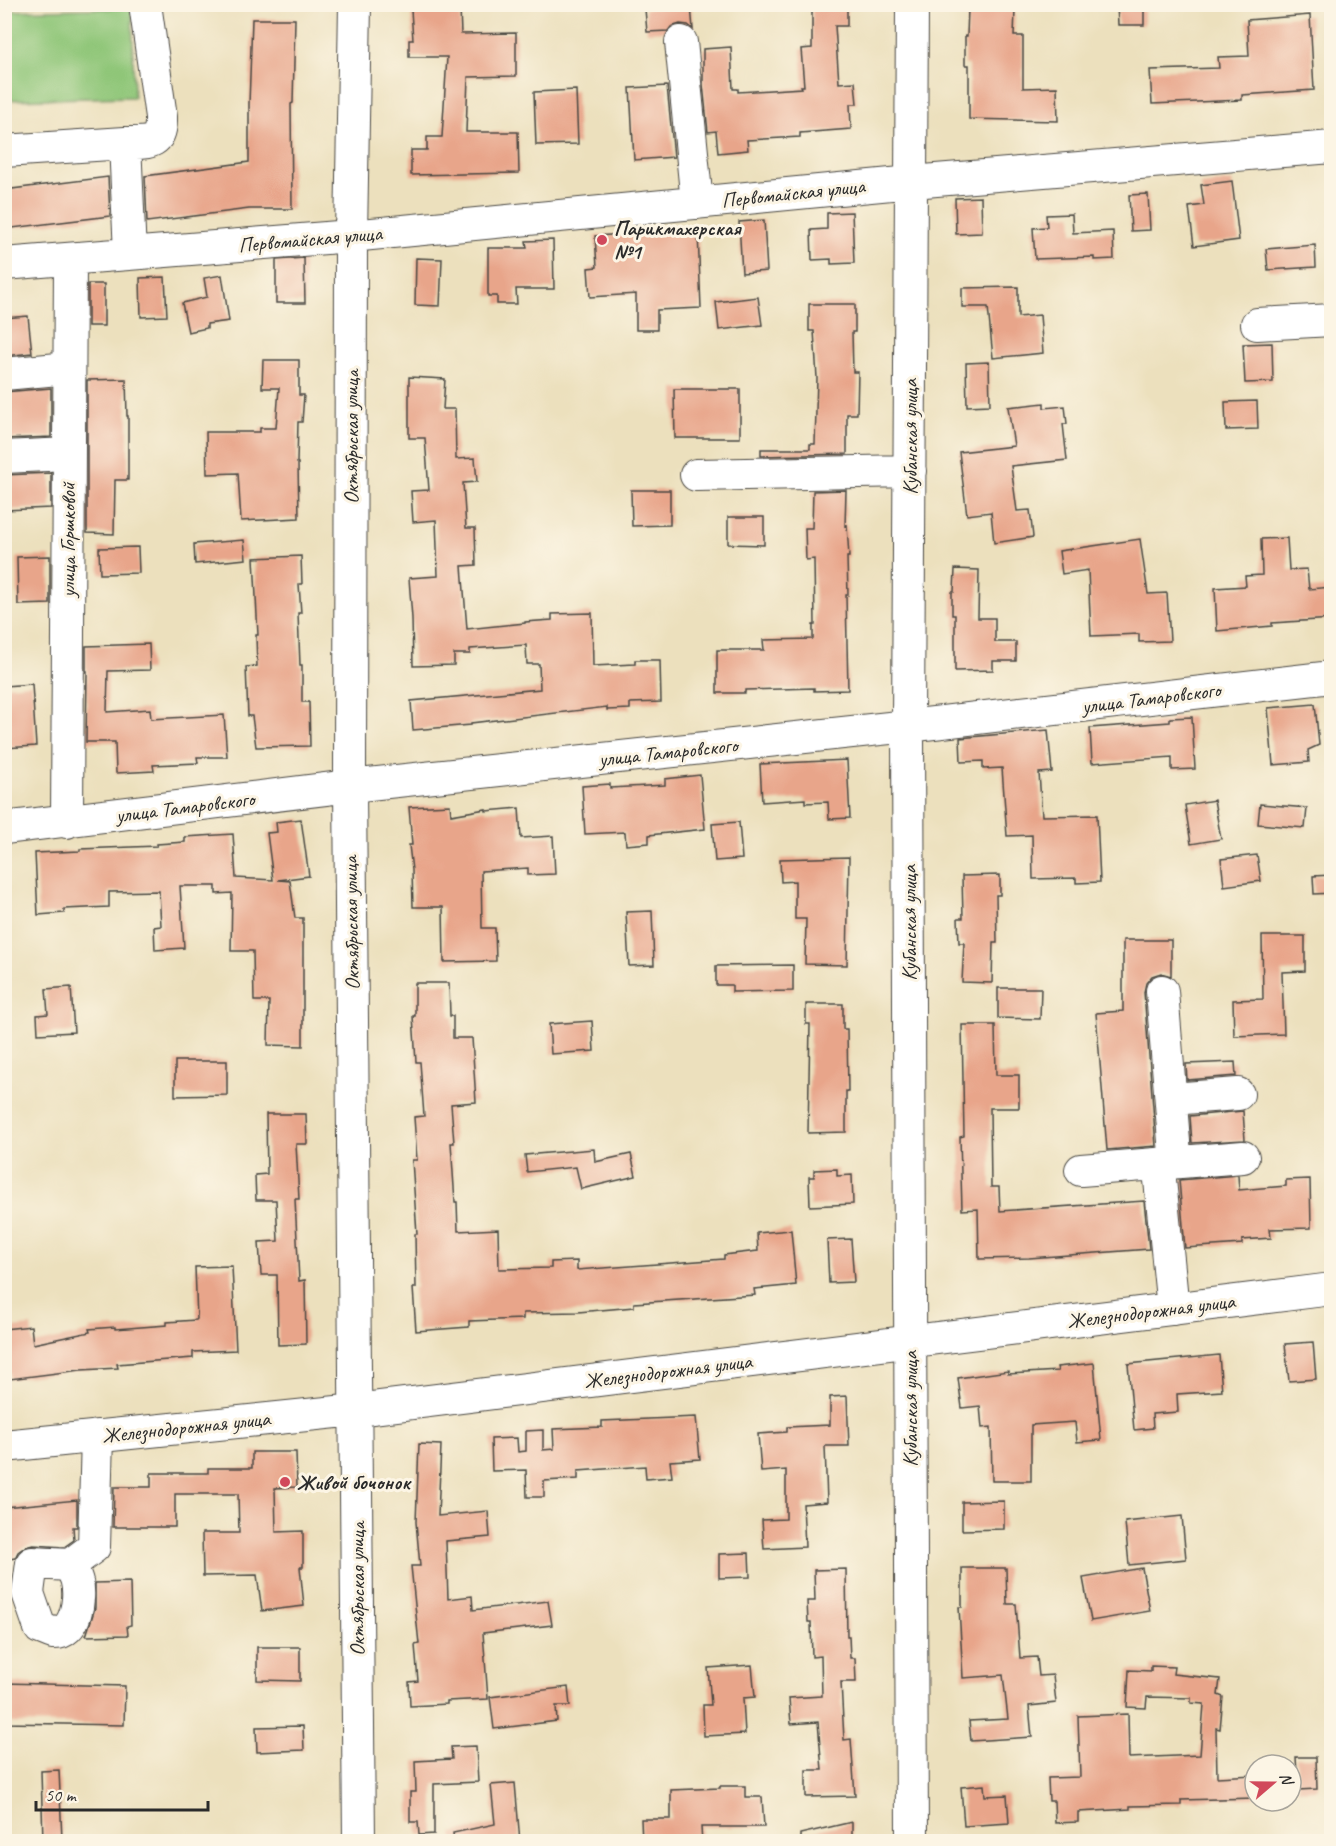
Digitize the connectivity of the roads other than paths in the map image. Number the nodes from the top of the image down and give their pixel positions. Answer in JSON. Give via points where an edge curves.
{"nodes":[{"id":1,"x":144,"y":4,"type":"edge"},
{"id":2,"x":355,"y":4,"type":"edge"},
{"id":3,"x":912,"y":4,"type":"edge"},
{"id":4,"x":681,"y":42,"type":"dead end"},
{"id":5,"x":125,"y":143,"type":"junction"},
{"id":6,"x":1332,"y":147,"type":"edge"},
{"id":7,"x":4,"y":151,"type":"edge"},
{"id":8,"x":912,"y":182,"type":"junction"},
{"id":9,"x":697,"y":203,"type":"junction"},
{"id":10,"x":351,"y":236,"type":"junction"},
{"id":11,"x":130,"y":254,"type":"junction"},
{"id":12,"x":70,"y":259,"type":"junction"},
{"id":13,"x":4,"y":264,"type":"edge"},
{"id":14,"x":1332,"y":320,"type":"edge"},
{"id":15,"x":1257,"y":324,"type":"dead end"},
{"id":16,"x":69,"y":368,"type":"junction"},
{"id":17,"x":4,"y":374,"type":"edge"},
{"id":18,"x":69,"y":454,"type":"junction"},
{"id":19,"x":4,"y":456,"type":"edge"},
{"id":20,"x":910,"y":471,"type":"junction"},
{"id":21,"x":696,"y":476,"type":"dead end"},
{"id":22,"x":1332,"y":677,"type":"edge"},
{"id":23,"x":908,"y":726,"type":"junction"},
{"id":24,"x":350,"y":786,"type":"junction"},
{"id":25,"x":67,"y":822,"type":"junction"},
{"id":26,"x":4,"y":828,"type":"edge"},
{"id":27,"x":1162,"y":991,"type":"dead end"},
{"id":28,"x":1238,"y":1094,"type":"dead end"},
{"id":29,"x":1171,"y":1099,"type":"junction"},
{"id":30,"x":1243,"y":1157,"type":"dead end"},
{"id":31,"x":1167,"y":1162,"type":"junction"},
{"id":32,"x":1081,"y":1170,"type":"dead end"},
{"id":33,"x":1332,"y":1289,"type":"edge"},
{"id":34,"x":1173,"y":1309,"type":"junction"},
{"id":35,"x":910,"y":1341,"type":"junction"},
{"id":36,"x":356,"y":1410,"type":"junction"},
{"id":37,"x":97,"y":1436,"type":"junction"},
{"id":38,"x":4,"y":1446,"type":"edge"},
{"id":39,"x":70,"y":1565,"type":"dead end"},
{"id":40,"x":359,"y":1842,"type":"edge"},
{"id":41,"x":912,"y":1842,"type":"edge"}],
"edges":[{"from":1,"to":5,"type":"street","via":[[161,129],[151,142]]},
{"from":2,"to":10,"type":"street","name":"Октябрьская улица"},
{"from":3,"to":8,"type":"street","name":"Кубанская улица"},
{"from":4,"to":9,"type":"street"},
{"from":5,"to":7,"type":"street"},
{"from":5,"to":11,"type":"street"},
{"from":6,"to":8,"type":"street","name":"Первомайская улица"},
{"from":8,"to":9,"type":"street","name":"Первомайская улица"},
{"from":8,"to":20,"type":"street","name":"Кубанская улица"},
{"from":9,"to":10,"type":"street","name":"Первомайская улица"},
{"from":10,"to":11,"type":"street","name":"Первомайская улица"},
{"from":10,"to":24,"type":"street","name":"Октябрьская улица"},
{"from":11,"to":12,"type":"street","name":"Первомайская улица"},
{"from":12,"to":13,"type":"street","name":"Первомайская улица"},
{"from":12,"to":16,"type":"street","name":"улица Горшковой"},
{"from":14,"to":15,"type":"street"},
{"from":16,"to":17,"type":"street"},
{"from":16,"to":18,"type":"street","name":"улица Горшковой"},
{"from":18,"to":19,"type":"street"},
{"from":18,"to":25,"type":"street","name":"улица Горшковой"},
{"from":20,"to":21,"type":"street"},
{"from":20,"to":23,"type":"street","name":"Кубанская улица"},
{"from":22,"to":23,"type":"street","name":"улица Тамаровского"},
{"from":23,"to":24,"type":"street","name":"улица Тамаровского"},
{"from":23,"to":35,"type":"street","name":"Кубанская улица"},
{"from":24,"to":25,"type":"street","name":"улица Тамаровского"},
{"from":24,"to":36,"type":"street","name":"Октябрьская улица"},
{"from":25,"to":26,"type":"street","name":"улица Тамаровского"},
{"from":27,"to":29,"type":"street"},
{"from":28,"to":29,"type":"street"},
{"from":29,"to":31,"type":"street","via":[[1175,1154]]},
{"from":30,"to":31,"type":"street"},
{"from":31,"to":32,"type":"street"},
{"from":31,"to":34,"type":"street","via":[[1159,1170]]},
{"from":33,"to":34,"type":"street","name":"Железнодорожная улица"},
{"from":34,"to":35,"type":"street","name":"Железнодорожная улица"},
{"from":35,"to":36,"type":"street","name":"Железнодорожная улица"},
{"from":35,"to":41,"type":"street","name":"Кубанская улица"},
{"from":36,"to":37,"type":"street","name":"Железнодорожная улица"},
{"from":36,"to":40,"type":"street","name":"Октябрьская улица"},
{"from":37,"to":38,"type":"street","name":"Железнодорожная улица"},
{"from":37,"to":39,"type":"street","via":[[94,1547]]}]}
